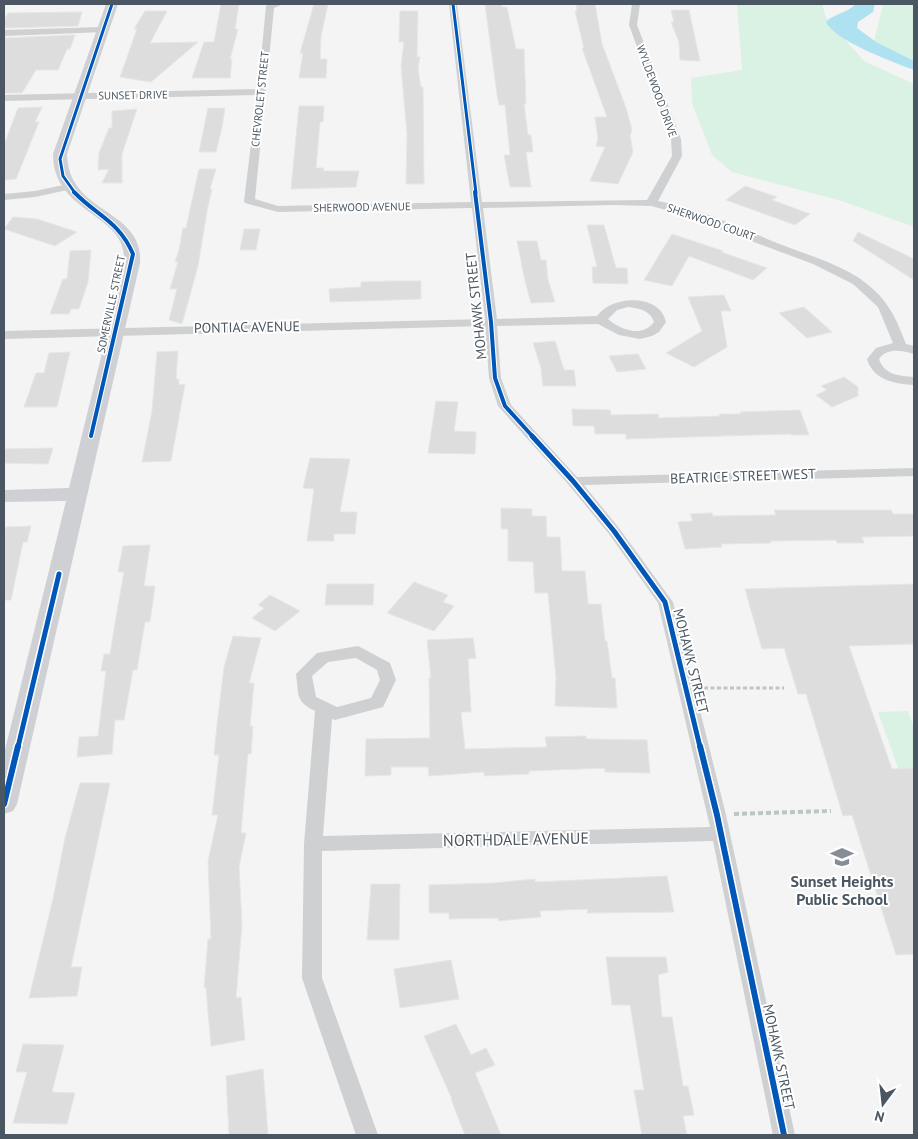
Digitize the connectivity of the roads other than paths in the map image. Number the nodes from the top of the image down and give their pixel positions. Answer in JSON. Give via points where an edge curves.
{"nodes":[{"id":1,"x":112,"y":4,"type":"edge"},
{"id":2,"x":279,"y":4,"type":"edge"},
{"id":3,"x":453,"y":4,"type":"edge"},
{"id":4,"x":636,"y":4,"type":"edge"},
{"id":5,"x":102,"y":30,"type":"junction"},
{"id":6,"x":4,"y":32,"type":"edge"},
{"id":7,"x":262,"y":92,"type":"junction"},
{"id":8,"x":80,"y":96,"type":"junction"},
{"id":9,"x":4,"y":98,"type":"edge"},
{"id":10,"x":68,"y":187,"type":"junction"},
{"id":11,"x":4,"y":197,"type":"edge"},
{"id":12,"x":249,"y":202,"type":"joint"},
{"id":13,"x":651,"y":203,"type":"junction"},
{"id":14,"x":476,"y":205,"type":"junction"},
{"id":15,"x":601,"y":320,"type":"dead end"},
{"id":16,"x":491,"y":322,"type":"junction"},
{"id":17,"x":116,"y":331,"type":"junction"},
{"id":18,"x":4,"y":335,"type":"edge"},
{"id":19,"x":900,"y":346,"type":"junction"},
{"id":20,"x":914,"y":350,"type":"edge"},
{"id":21,"x":914,"y":381,"type":"edge"},
{"id":22,"x":914,"y":471,"type":"edge"},
{"id":23,"x":573,"y":481,"type":"junction"},
{"id":24,"x":77,"y":494,"type":"junction"},
{"id":25,"x":4,"y":496,"type":"edge"},
{"id":26,"x":324,"y":709,"type":"junction"},
{"id":27,"x":4,"y":804,"type":"edge"},
{"id":28,"x":718,"y":824,"type":"junction"},
{"id":29,"x":313,"y":844,"type":"junction"},
{"id":30,"x":367,"y":1135,"type":"edge"},
{"id":31,"x":784,"y":1135,"type":"edge"}],
"edges":[{"from":1,"to":5,"type":"street","name":"SOMERVILLE STREET"},
{"from":2,"to":7,"type":"street","name":"CHEVROLET STREET","via":[[270,6]]},
{"from":3,"to":14,"type":"street","name":"MOHAWK STREET"},
{"from":4,"to":13,"type":"street","name":"WYLDEWOOD DRIVE","via":[[633,25],[676,139],[677,156]]},
{"from":5,"to":6,"type":"street"},
{"from":5,"to":8,"type":"street","name":"SOMERVILLE STREET"},
{"from":7,"to":8,"type":"street","name":"SUNSET DRIVE"},
{"from":7,"to":12,"type":"street","name":"CHEVROLET STREET"},
{"from":8,"to":9,"type":"street","name":"SUNSET DRIVE"},
{"from":8,"to":10,"type":"street","name":"SOMERVILLE STREET","via":[[60,154],[61,172]]},
{"from":10,"to":11,"type":"street"},
{"from":10,"to":17,"type":"street","name":"SOMERVILLE STREET","via":[[120,228],[129,241],[132,263]]},
{"from":12,"to":14,"type":"street","name":"SHERWOOD AVENUE","via":[[278,209]]},
{"from":13,"to":14,"type":"street","name":"SHERWOOD COURT"},
{"from":13,"to":19,"type":"street","name":"SHERWOOD COURT","via":[[734,229],[840,272],[879,301],[895,329]]},
{"from":14,"to":16,"type":"street","name":"MOHAWK STREET"},
{"from":15,"to":16,"type":"street","name":"PONTIAC AVENUE"},
{"from":16,"to":17,"type":"street","name":"PONTIAC AVENUE"},
{"from":16,"to":23,"type":"street","name":"MOHAWK STREET","via":[[495,378],[505,406]]},
{"from":17,"to":18,"type":"street","name":"PONTIAC AVENUE"},
{"from":17,"to":24,"type":"street","name":"SOMERVILLE STREET"},
{"from":19,"to":20,"type":"street"},
{"from":19,"to":21,"type":"street","via":[[880,350],[875,354],[874,364],[885,375]]},
{"from":22,"to":23,"type":"street","name":"BEATRICE STREET WEST"},
{"from":23,"to":28,"type":"street","name":"MOHAWK STREET","via":[[665,602]]},
{"from":24,"to":25,"type":"street"},
{"from":24,"to":27,"type":"street","name":"SOMERVILLE STREET"},
{"from":26,"to":26,"type":"street","via":[[335,714],[378,703],[388,680],[384,667],[358,652],[323,657],[304,674],[308,700]]},
{"from":26,"to":29,"type":"street"},
{"from":28,"to":29,"type":"street","name":"NORTHDALE AVENUE"},
{"from":28,"to":31,"type":"street","name":"MOHAWK STREET"},
{"from":29,"to":30,"type":"street","via":[[312,978]]}]}
